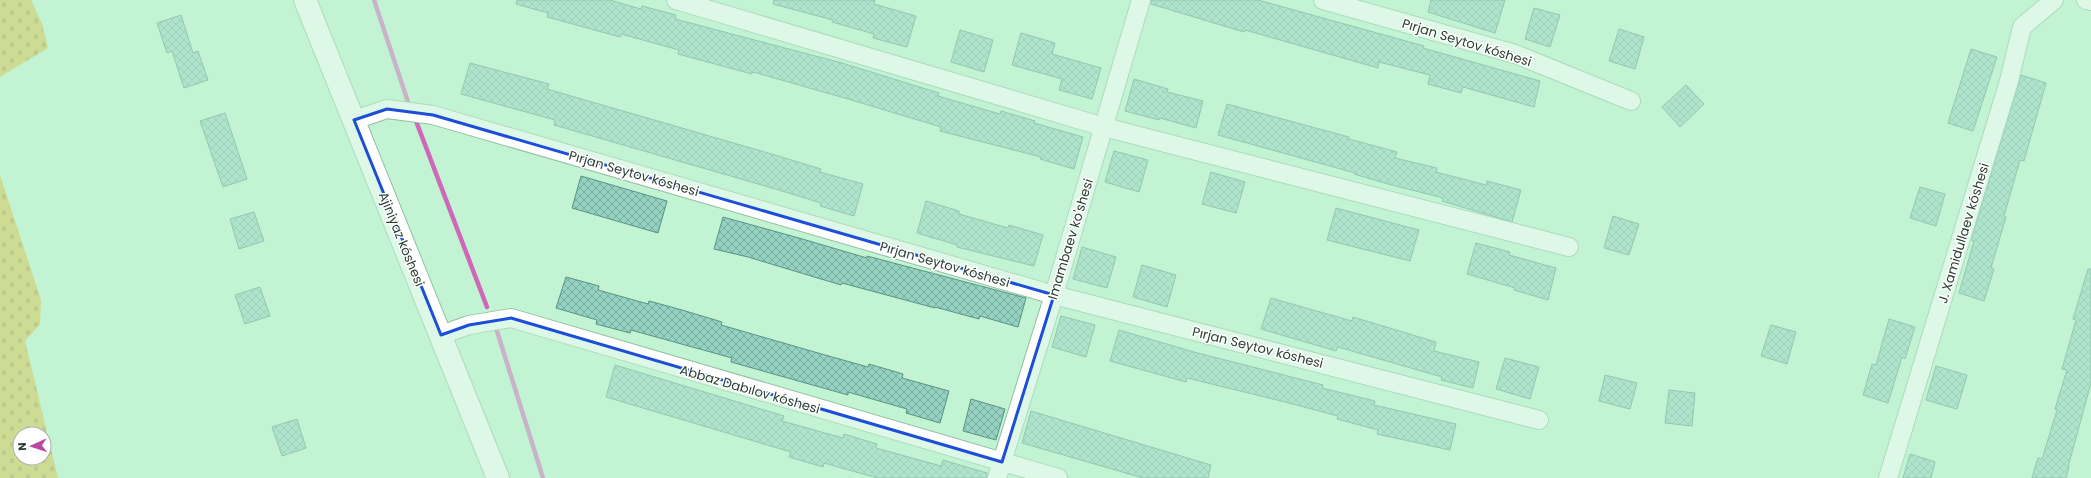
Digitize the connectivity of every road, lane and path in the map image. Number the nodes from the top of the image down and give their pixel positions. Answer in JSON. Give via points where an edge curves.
{"nodes":[{"id":1,"x":305,"y":0,"type":"edge"},
{"id":2,"x":676,"y":0,"type":"edge"},
{"id":3,"x":1142,"y":0,"type":"edge"},
{"id":4,"x":1323,"y":0,"type":"edge"},
{"id":5,"x":2054,"y":0,"type":"edge"},
{"id":6,"x":2086,"y":0,"type":"edge"},
{"id":7,"x":2091,"y":1,"type":"edge"},
{"id":8,"x":1631,"y":101,"type":"dead end"},
{"id":9,"x":354,"y":120,"type":"junction"},
{"id":10,"x":1104,"y":127,"type":"junction"},
{"id":11,"x":1569,"y":247,"type":"dead end"},
{"id":12,"x":1054,"y":295,"type":"junction"},
{"id":13,"x":441,"y":335,"type":"junction"},
{"id":14,"x":1539,"y":420,"type":"dead end"},
{"id":15,"x":999,"y":470,"type":"edge"},
{"id":16,"x":498,"y":478,"type":"edge"},
{"id":17,"x":1058,"y":478,"type":"edge"},
{"id":18,"x":1888,"y":478,"type":"edge"}],
"edges":[{"from":1,"to":9,"type":"street","name":"Ajiniyaz kóshesi"},
{"from":2,"to":10,"type":"street"},
{"from":3,"to":10,"type":"street","name":"Imambaev ko'shesi"},
{"from":4,"to":8,"type":"street","name":"Pırjan Seytov kóshesi","via":[[1515,54]]},
{"from":5,"to":18,"type":"street","name":"J. Xamidullaev kóshesi","via":[[2022,27],[2007,88]]},
{"from":6,"to":7,"type":"street"},
{"from":9,"to":12,"type":"street","name":"Pırjan Seytov kóshesi","via":[[386,109],[433,115]]},
{"from":9,"to":13,"type":"street","name":"Ajiniyaz kóshesi"},
{"from":10,"to":11,"type":"street"},
{"from":10,"to":12,"type":"street","name":"Imambaev ko'shesi"},
{"from":12,"to":14,"type":"street","name":"Pırjan Seytov kóshesi"},
{"from":12,"to":15,"type":"street","name":"Imambaev ko'shesi"},
{"from":13,"to":15,"type":"street","name":"Abbaz Dabılov kóshesi","via":[[469,325],[511,318]]},
{"from":13,"to":16,"type":"street","name":"Ajiniyaz kóshesi"},
{"from":15,"to":17,"type":"street","name":"Abbaz Dabılov kóshesi"}]}
